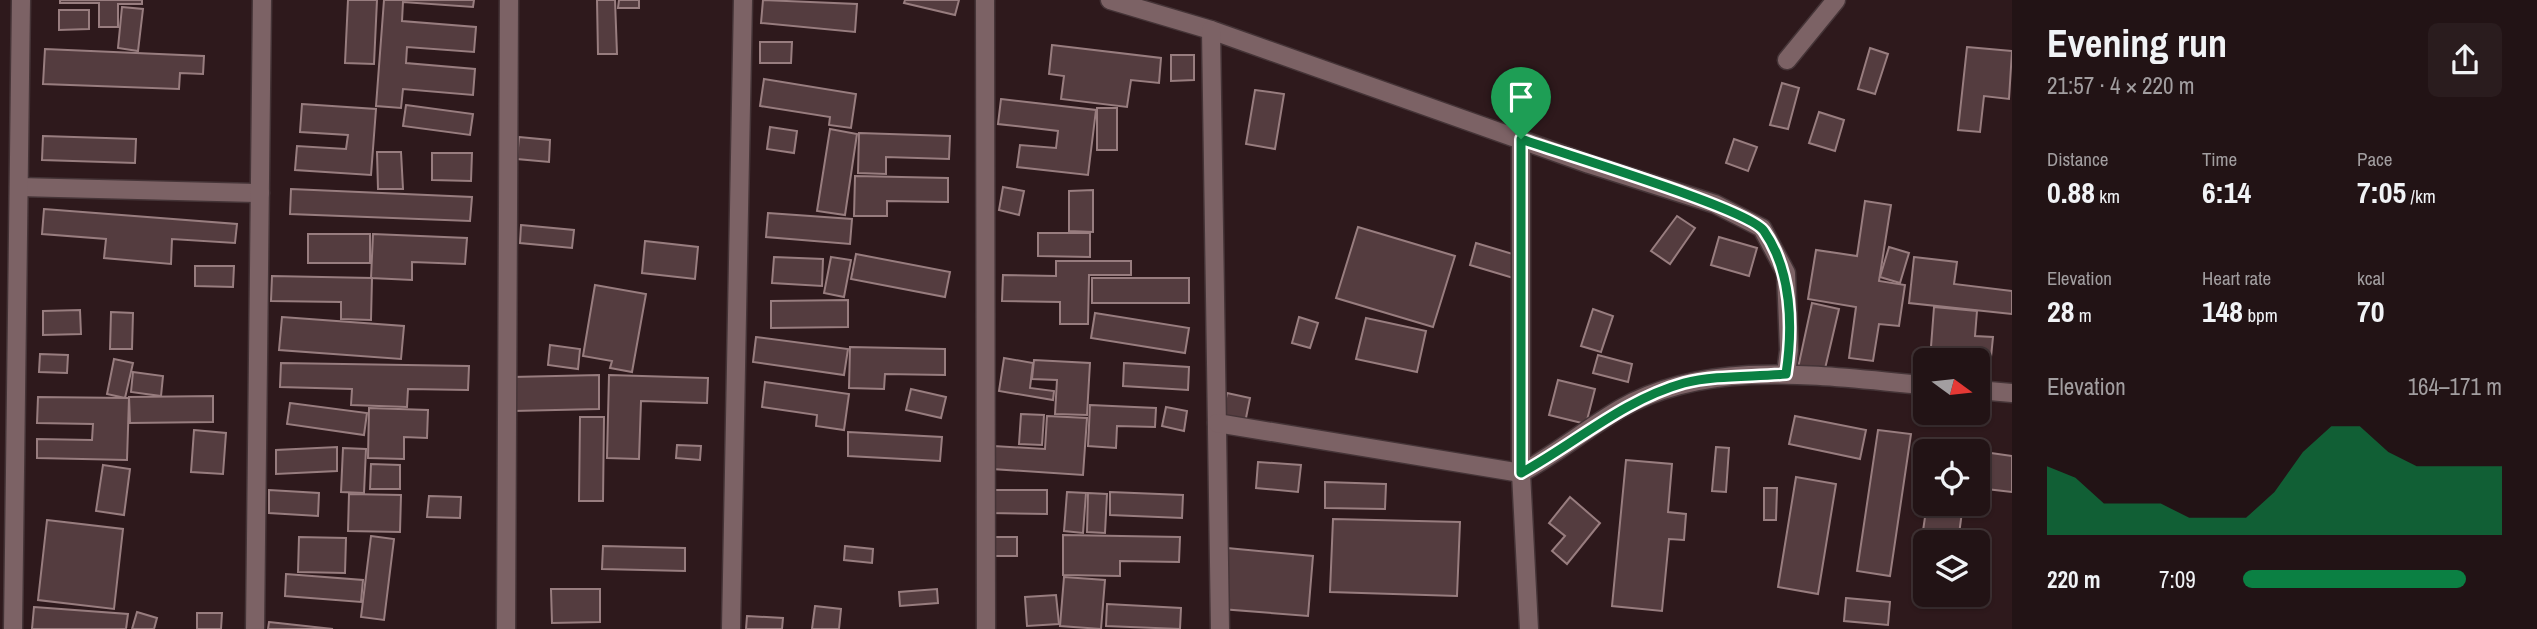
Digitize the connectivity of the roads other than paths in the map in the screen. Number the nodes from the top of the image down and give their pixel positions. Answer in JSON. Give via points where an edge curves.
{"nodes":[{"id":1,"x":21,"y":0,"type":"edge"},
{"id":2,"x":262,"y":0,"type":"edge"},
{"id":3,"x":509,"y":0,"type":"edge"},
{"id":4,"x":743,"y":0,"type":"edge"},
{"id":5,"x":985,"y":0,"type":"edge"},
{"id":6,"x":1110,"y":0,"type":"edge"},
{"id":7,"x":1836,"y":0,"type":"edge"},
{"id":8,"x":1211,"y":30,"type":"junction"},
{"id":9,"x":1787,"y":61,"type":"dead end"},
{"id":10,"x":1521,"y":139,"type":"junction"},
{"id":11,"x":19,"y":187,"type":"junction"},
{"id":12,"x":260,"y":193,"type":"junction"},
{"id":13,"x":9,"y":311,"type":"edge"},
{"id":14,"x":1786,"y":374,"type":"junction"},
{"id":15,"x":1913,"y":385,"type":"edge"},
{"id":16,"x":1990,"y":391,"type":"edge"},
{"id":17,"x":2012,"y":393,"type":"edge"},
{"id":18,"x":1217,"y":423,"type":"junction"},
{"id":19,"x":1521,"y":473,"type":"junction"},
{"id":20,"x":13,"y":629,"type":"edge"},
{"id":21,"x":255,"y":629,"type":"edge"},
{"id":22,"x":506,"y":629,"type":"edge"},
{"id":23,"x":731,"y":629,"type":"edge"},
{"id":24,"x":986,"y":629,"type":"edge"},
{"id":25,"x":1220,"y":629,"type":"edge"},
{"id":26,"x":1529,"y":629,"type":"edge"}],
"edges":[{"from":1,"to":11,"type":"street"},
{"from":2,"to":12,"type":"street"},
{"from":3,"to":22,"type":"street"},
{"from":4,"to":23,"type":"street"},
{"from":5,"to":24,"type":"street"},
{"from":6,"to":8,"type":"street"},
{"from":7,"to":9,"type":"street"},
{"from":8,"to":10,"type":"street"},
{"from":8,"to":18,"type":"street"},
{"from":10,"to":14,"type":"street","via":[[1715,204],[1762,228],[1786,272]]},
{"from":10,"to":19,"type":"street"},
{"from":11,"to":12,"type":"street"},
{"from":11,"to":13,"type":"street"},
{"from":12,"to":21,"type":"street"},
{"from":13,"to":20,"type":"street"},
{"from":14,"to":15,"type":"street"},
{"from":14,"to":19,"type":"street","via":[[1685,383],[1622,408]]},
{"from":16,"to":17,"type":"street"},
{"from":18,"to":19,"type":"street"},
{"from":18,"to":25,"type":"street"},
{"from":19,"to":26,"type":"street"}]}
